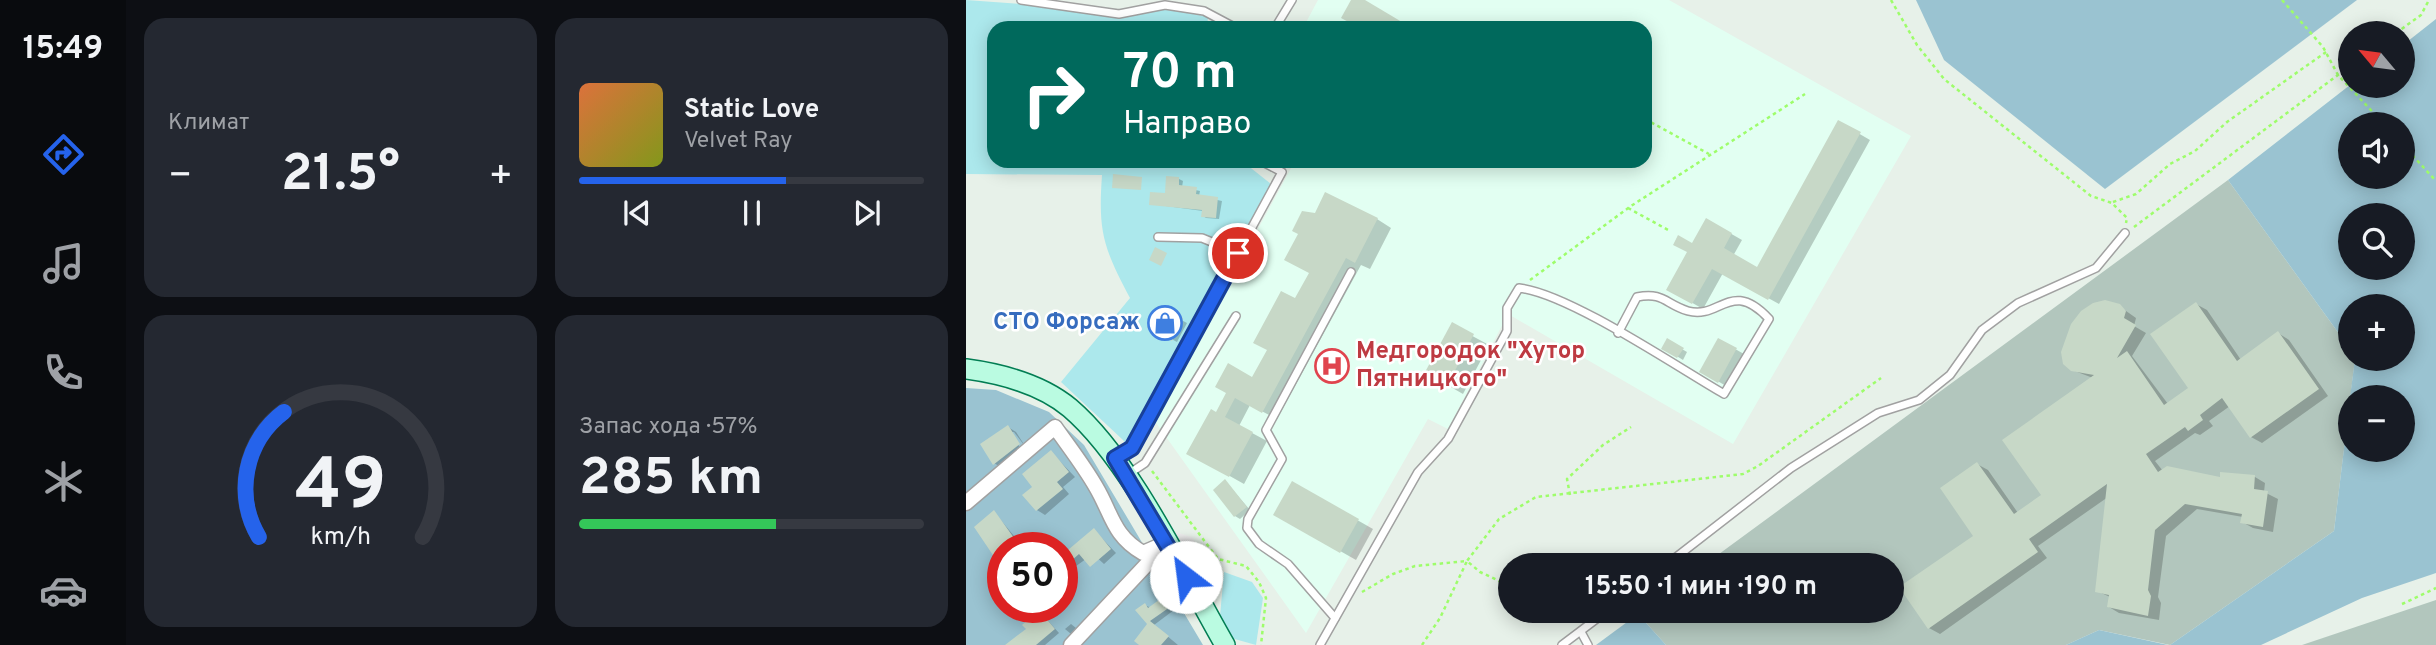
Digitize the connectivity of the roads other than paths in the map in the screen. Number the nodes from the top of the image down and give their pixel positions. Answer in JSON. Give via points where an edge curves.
{"nodes":[{"id":1,"x":1021,"y":0,"type":"edge"},
{"id":2,"x":1292,"y":0,"type":"edge"},
{"id":3,"x":1223,"y":21,"type":"edge"},
{"id":4,"x":1279,"y":21,"type":"edge"},
{"id":5,"x":1274,"y":168,"type":"edge"},
{"id":6,"x":2125,"y":233,"type":"road end"},
{"id":7,"x":1158,"y":237,"type":"dead end"},
{"id":8,"x":1238,"y":253,"type":"junction"},
{"id":9,"x":1351,"y":272,"type":"dead end"},
{"id":10,"x":1236,"y":316,"type":"dead end"},
{"id":11,"x":1618,"y":333,"type":"junction"},
{"id":12,"x":966,"y":369,"type":"edge"},
{"id":13,"x":1115,"y":458,"type":"junction"},
{"id":14,"x":1126,"y":475,"type":"junction"},
{"id":15,"x":966,"y":503,"type":"edge"},
{"id":16,"x":1166,"y":543,"type":"junction"},
{"id":17,"x":1681,"y":553,"type":"edge"},
{"id":18,"x":1335,"y":618,"type":"junction"},
{"id":19,"x":1592,"y":623,"type":"edge"},
{"id":20,"x":1580,"y":632,"type":"junction"},
{"id":21,"x":1071,"y":645,"type":"edge"},
{"id":22,"x":1225,"y":645,"type":"edge"},
{"id":23,"x":1320,"y":645,"type":"edge"},
{"id":24,"x":1562,"y":645,"type":"edge"},
{"id":25,"x":1588,"y":645,"type":"edge"}],
"edges":[{"from":1,"to":3,"type":"lane","via":[[1119,14],[1164,5],[1204,11]]},
{"from":2,"to":4,"type":"lane"},
{"from":5,"to":8,"type":"lane","via":[[1282,172]]},
{"from":6,"to":17,"type":"lane","via":[[2096,268],[2018,303],[1982,330],[1950,375],[1919,400],[1878,413],[1791,468]]},
{"from":7,"to":8,"type":"lane","via":[[1202,238]]},
{"from":8,"to":13,"type":"lane","via":[[1132,448]]},
{"from":9,"to":18,"type":"lane","via":[[1266,430],[1282,459],[1247,528],[1259,544],[1288,564]]},
{"from":10,"to":14,"type":"lane","via":[[1145,463]]},
{"from":11,"to":11,"type":"lane","via":[[1724,394],[1769,319],[1758,307],[1740,300],[1689,311],[1653,294],[1637,297]]},
{"from":11,"to":18,"type":"lane","via":[[1536,290],[1519,288],[1507,308],[1507,331],[1448,439],[1418,472]]},
{"from":12,"to":13,"type":"main road","via":[[1036,386],[1070,408]]},
{"from":13,"to":14,"type":"main road"},
{"from":14,"to":16,"type":"main road"},
{"from":15,"to":16,"type":"street","via":[[1055,427],[1098,488],[1110,521],[1130,545],[1143,553]]},
{"from":16,"to":21,"type":"street"},
{"from":16,"to":22,"type":"main road"},
{"from":18,"to":23,"type":"lane"},
{"from":19,"to":20,"type":"lane"},
{"from":20,"to":24,"type":"lane"},
{"from":20,"to":25,"type":"lane"}]}
